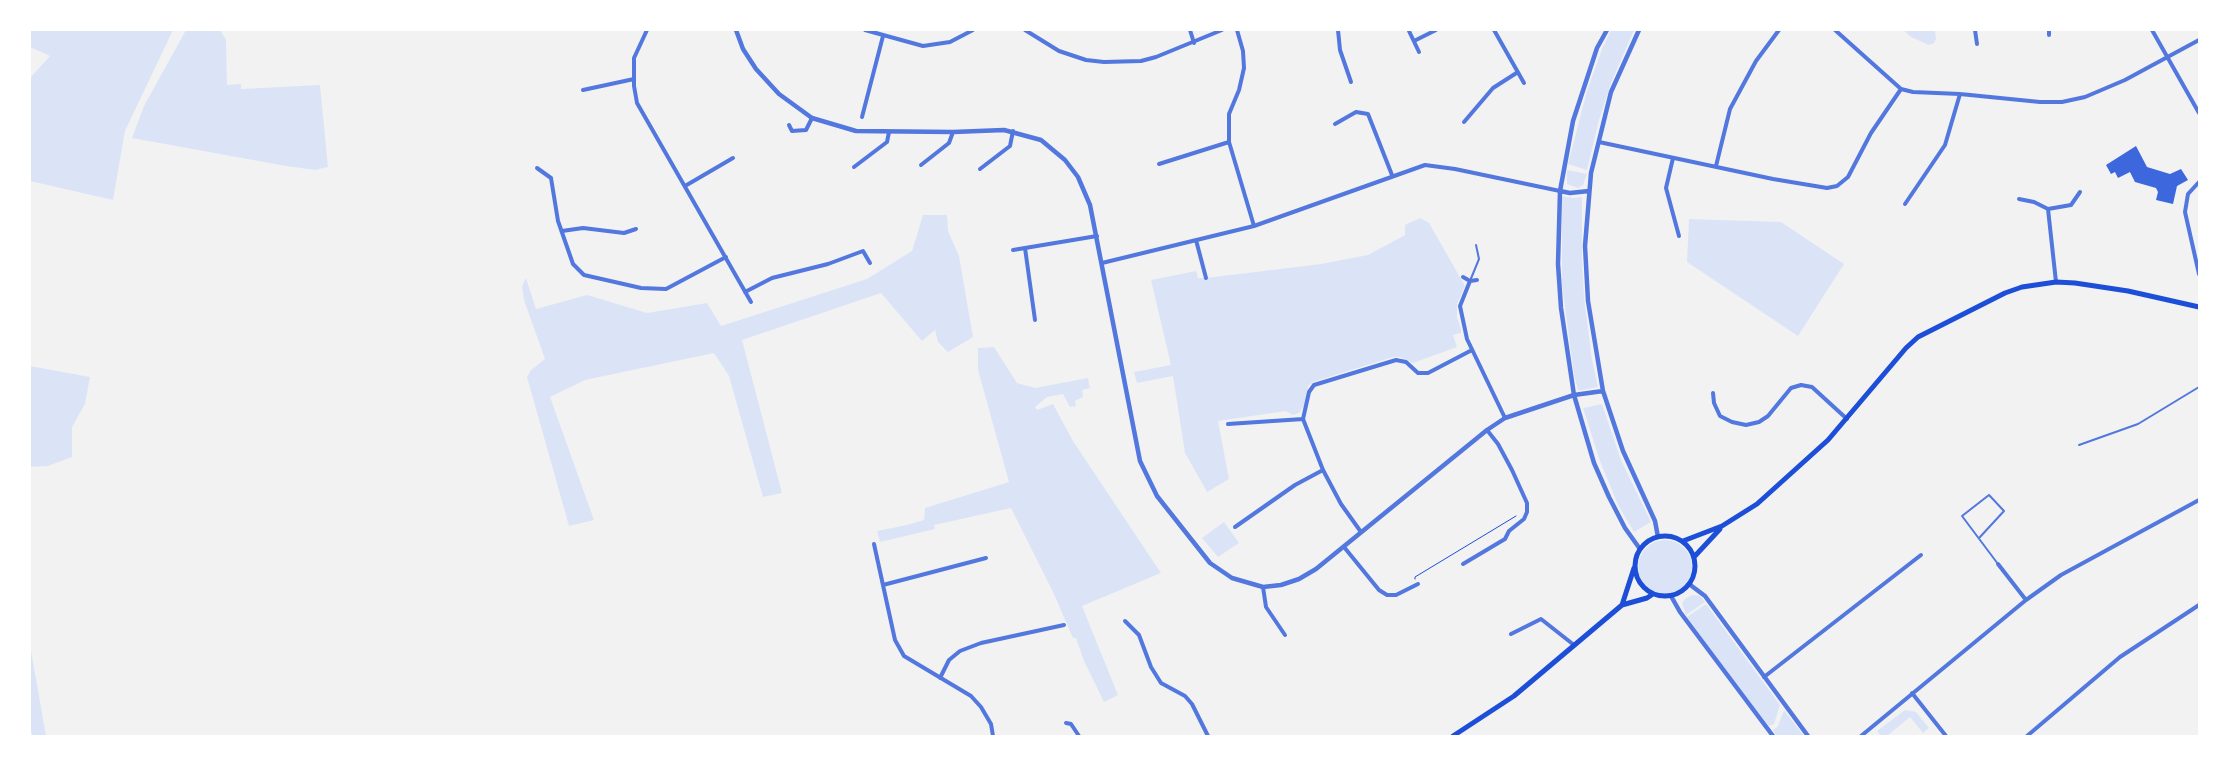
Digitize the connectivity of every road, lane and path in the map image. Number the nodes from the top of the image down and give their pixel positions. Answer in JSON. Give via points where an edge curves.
{"nodes":[{"id":1,"x":647,"y":30,"type":"edge"},
{"id":2,"x":736,"y":30,"type":"edge"},
{"id":3,"x":865,"y":30,"type":"edge"},
{"id":4,"x":973,"y":30,"type":"edge"},
{"id":5,"x":1025,"y":30,"type":"edge"},
{"id":6,"x":1190,"y":30,"type":"edge"},
{"id":7,"x":1222,"y":30,"type":"edge"},
{"id":8,"x":1237,"y":30,"type":"edge"},
{"id":9,"x":1338,"y":30,"type":"edge"},
{"id":10,"x":1436,"y":30,"type":"edge"},
{"id":11,"x":1494,"y":30,"type":"edge"},
{"id":12,"x":1607,"y":30,"type":"edge"},
{"id":13,"x":1639,"y":30,"type":"edge"},
{"id":14,"x":1778,"y":30,"type":"edge"},
{"id":15,"x":1835,"y":30,"type":"edge"},
{"id":16,"x":1975,"y":30,"type":"edge"},
{"id":17,"x":2152,"y":30,"type":"edge"},
{"id":18,"x":1409,"y":31,"type":"edge"},
{"id":19,"x":883,"y":36,"type":"junction"},
{"id":20,"x":2199,"y":40,"type":"edge"},
{"id":21,"x":1414,"y":41,"type":"junction"},
{"id":22,"x":1194,"y":43,"type":"junction"},
{"id":23,"x":1977,"y":44,"type":"dead end"},
{"id":24,"x":1419,"y":52,"type":"dead end"},
{"id":25,"x":2168,"y":58,"type":"junction"},
{"id":26,"x":1518,"y":72,"type":"junction"},
{"id":27,"x":634,"y":78,"type":"junction"},
{"id":28,"x":1351,"y":82,"type":"dead end"},
{"id":29,"x":1524,"y":83,"type":"dead end"},
{"id":30,"x":1901,"y":89,"type":"junction"},
{"id":31,"x":583,"y":90,"type":"dead end"},
{"id":32,"x":1960,"y":94,"type":"junction"},
{"id":33,"x":2199,"y":114,"type":"edge"},
{"id":34,"x":862,"y":117,"type":"dead end"},
{"id":35,"x":812,"y":118,"type":"junction"},
{"id":36,"x":1464,"y":122,"type":"dead end"},
{"id":37,"x":1335,"y":124,"type":"dead end"},
{"id":38,"x":789,"y":125,"type":"dead end"},
{"id":39,"x":1013,"y":131,"type":"junction"},
{"id":40,"x":889,"y":132,"type":"junction"},
{"id":41,"x":952,"y":132,"type":"junction"},
{"id":42,"x":1229,"y":142,"type":"junction"},
{"id":43,"x":1599,"y":142,"type":"junction"},
{"id":44,"x":733,"y":158,"type":"dead end"},
{"id":45,"x":1673,"y":158,"type":"junction"},
{"id":46,"x":1159,"y":164,"type":"dead end"},
{"id":47,"x":921,"y":165,"type":"dead end"},
{"id":48,"x":1716,"y":166,"type":"junction"},
{"id":49,"x":854,"y":167,"type":"dead end"},
{"id":50,"x":537,"y":168,"type":"dead end"},
{"id":51,"x":980,"y":168,"type":"dead end"},
{"id":52,"x":1392,"y":175,"type":"junction"},
{"id":53,"x":2199,"y":182,"type":"edge"},
{"id":54,"x":685,"y":186,"type":"junction"},
{"id":55,"x":1560,"y":191,"type":"junction"},
{"id":56,"x":1589,"y":191,"type":"junction"},
{"id":57,"x":2080,"y":192,"type":"dead end"},
{"id":58,"x":2019,"y":199,"type":"dead end"},
{"id":59,"x":1905,"y":204,"type":"dead end"},
{"id":60,"x":2048,"y":209,"type":"junction"},
{"id":61,"x":1254,"y":226,"type":"junction"},
{"id":62,"x":636,"y":229,"type":"dead end"},
{"id":63,"x":562,"y":231,"type":"junction"},
{"id":64,"x":1096,"y":236,"type":"junction"},
{"id":65,"x":1678,"y":236,"type":"dead end"},
{"id":66,"x":1196,"y":240,"type":"junction"},
{"id":67,"x":1476,"y":245,"type":"dead end"},
{"id":68,"x":1025,"y":248,"type":"junction"},
{"id":69,"x":1013,"y":250,"type":"dead end"},
{"id":70,"x":726,"y":257,"type":"junction"},
{"id":71,"x":870,"y":263,"type":"dead end"},
{"id":72,"x":1102,"y":263,"type":"junction"},
{"id":73,"x":2199,"y":274,"type":"edge"},
{"id":74,"x":1463,"y":277,"type":"dead end"},
{"id":75,"x":1206,"y":278,"type":"dead end"},
{"id":76,"x":1477,"y":280,"type":"dead end"},
{"id":77,"x":1470,"y":281,"type":"junction"},
{"id":78,"x":2056,"y":282,"type":"junction"},
{"id":79,"x":745,"y":292,"type":"junction"},
{"id":80,"x":751,"y":302,"type":"dead end"},
{"id":81,"x":2199,"y":307,"type":"edge"},
{"id":82,"x":1035,"y":320,"type":"dead end"},
{"id":83,"x":1472,"y":350,"type":"junction"},
{"id":84,"x":2199,"y":387,"type":"edge"},
{"id":85,"x":1603,"y":391,"type":"junction"},
{"id":86,"x":1713,"y":393,"type":"dead end"},
{"id":87,"x":1574,"y":395,"type":"junction"},
{"id":88,"x":1505,"y":418,"type":"junction"},
{"id":89,"x":1303,"y":419,"type":"junction"},
{"id":90,"x":1847,"y":419,"type":"junction"},
{"id":91,"x":1228,"y":424,"type":"dead end"},
{"id":92,"x":1487,"y":430,"type":"junction"},
{"id":93,"x":2079,"y":445,"type":"dead end"},
{"id":94,"x":1323,"y":470,"type":"junction"},
{"id":95,"x":2199,"y":500,"type":"edge"},
{"id":96,"x":1526,"y":512,"type":"junction"},
{"id":97,"x":1722,"y":526,"type":"junction"},
{"id":98,"x":1235,"y":527,"type":"dead end"},
{"id":99,"x":1361,"y":532,"type":"junction"},
{"id":100,"x":1658,"y":537,"type":"junction"},
{"id":101,"x":1980,"y":537,"type":"junction"},
{"id":102,"x":1682,"y":541,"type":"junction"},
{"id":103,"x":874,"y":544,"type":"dead end"},
{"id":104,"x":1344,"y":547,"type":"junction"},
{"id":105,"x":1640,"y":549,"type":"junction"},
{"id":106,"x":1921,"y":555,"type":"dead end"},
{"id":107,"x":1694,"y":557,"type":"junction"},
{"id":108,"x":986,"y":558,"type":"dead end"},
{"id":109,"x":1463,"y":564,"type":"dead end"},
{"id":110,"x":1998,"y":564,"type":"joint"},
{"id":111,"x":1635,"y":567,"type":"junction"},
{"id":112,"x":1418,"y":584,"type":"joint"},
{"id":113,"x":1689,"y":584,"type":"junction"},
{"id":114,"x":883,"y":586,"type":"junction"},
{"id":115,"x":1263,"y":587,"type":"junction"},
{"id":116,"x":1653,"y":594,"type":"junction"},
{"id":117,"x":1671,"y":596,"type":"junction"},
{"id":118,"x":2026,"y":600,"type":"junction"},
{"id":119,"x":1622,"y":605,"type":"junction"},
{"id":120,"x":2199,"y":605,"type":"edge"},
{"id":121,"x":1125,"y":621,"type":"dead end"},
{"id":122,"x":1064,"y":625,"type":"dead end"},
{"id":123,"x":1511,"y":634,"type":"dead end"},
{"id":124,"x":1285,"y":635,"type":"dead end"},
{"id":125,"x":1574,"y":645,"type":"junction"},
{"id":126,"x":940,"y":678,"type":"junction"},
{"id":127,"x":1764,"y":678,"type":"junction"},
{"id":128,"x":1912,"y":693,"type":"junction"},
{"id":129,"x":1066,"y":723,"type":"dead end"},
{"id":130,"x":992,"y":736,"type":"edge"},
{"id":131,"x":1078,"y":736,"type":"edge"},
{"id":132,"x":1208,"y":736,"type":"edge"},
{"id":133,"x":1453,"y":736,"type":"edge"},
{"id":134,"x":1773,"y":736,"type":"edge"},
{"id":135,"x":1808,"y":736,"type":"edge"},
{"id":136,"x":1861,"y":736,"type":"edge"},
{"id":137,"x":1946,"y":736,"type":"edge"},
{"id":138,"x":2026,"y":736,"type":"edge"}],
"edges":[{"from":1,"to":27,"type":"street","via":[[634,58]]},
{"from":2,"to":35,"type":"street","via":[[756,70],[779,94]]},
{"from":3,"to":19,"type":"street"},
{"from":4,"to":19,"type":"street","via":[[950,42],[923,46]]},
{"from":5,"to":22,"type":"street","via":[[1059,51],[1104,62],[1141,61]]},
{"from":6,"to":22,"type":"street"},
{"from":7,"to":22,"type":"street"},
{"from":8,"to":42,"type":"street","via":[[1244,68],[1229,114]]},
{"from":9,"to":28,"type":"street","via":[[1340,50]]},
{"from":10,"to":21,"type":"street"},
{"from":11,"to":26,"type":"street"},
{"from":12,"to":55,"type":"street","via":[[1597,48],[1573,121]]},
{"from":13,"to":43,"type":"street","via":[[1611,92]]},
{"from":14,"to":48,"type":"street","via":[[1730,108]]},
{"from":15,"to":30,"type":"street"},
{"from":16,"to":23,"type":"street"},
{"from":17,"to":25,"type":"street"},
{"from":18,"to":21,"type":"street"},
{"from":19,"to":34,"type":"street"},
{"from":20,"to":25,"type":"street"},
{"from":21,"to":24,"type":"street"},
{"from":25,"to":32,"type":"street","via":[[2085,97],[2062,102]]},
{"from":25,"to":33,"type":"street"},
{"from":26,"to":29,"type":"street"},
{"from":26,"to":36,"type":"street","via":[[1493,88]]},
{"from":27,"to":31,"type":"street"},
{"from":27,"to":54,"type":"street","via":[[637,102]]},
{"from":30,"to":32,"type":"street"},
{"from":30,"to":48,"type":"street","via":[[1871,133],[1848,177],[1837,186],[1815,187]]},
{"from":32,"to":59,"type":"street","via":[[1945,146]]},
{"from":35,"to":38,"type":"street","via":[[806,130],[792,131]]},
{"from":35,"to":40,"type":"street","via":[[856,131]]},
{"from":37,"to":52,"type":"street","via":[[1356,112],[1368,114]]},
{"from":39,"to":41,"type":"street"},
{"from":39,"to":51,"type":"street","via":[[1010,146]]},
{"from":39,"to":64,"type":"street","via":[[1041,140],[1065,160],[1084,189]]},
{"from":40,"to":41,"type":"street"},
{"from":40,"to":49,"type":"street","via":[[887,142]]},
{"from":41,"to":47,"type":"street","via":[[949,143]]},
{"from":42,"to":46,"type":"street"},
{"from":42,"to":61,"type":"street"},
{"from":43,"to":45,"type":"street"},
{"from":43,"to":56,"type":"street"},
{"from":44,"to":54,"type":"street"},
{"from":45,"to":48,"type":"street"},
{"from":45,"to":65,"type":"street","via":[[1666,188]]},
{"from":50,"to":63,"type":"street","via":[[550,178]]},
{"from":52,"to":55,"type":"street","via":[[1415,167],[1435,166]]},
{"from":52,"to":61,"type":"street"},
{"from":53,"to":73,"type":"street","via":[[2188,194],[2185,212]]},
{"from":54,"to":70,"type":"street"},
{"from":55,"to":56,"type":"street"},
{"from":55,"to":87,"type":"street","via":[[1558,264],[1561,308]]},
{"from":56,"to":85,"type":"street","via":[[1585,246],[1588,301]]},
{"from":57,"to":60,"type":"street","via":[[2071,205]]},
{"from":58,"to":60,"type":"street"},
{"from":60,"to":78,"type":"street"},
{"from":61,"to":66,"type":"street"},
{"from":62,"to":63,"type":"street","via":[[624,233],[584,228]]},
{"from":63,"to":70,"type":"street","via":[[573,264],[584,275],[641,288],[666,288]]},
{"from":64,"to":68,"type":"street"},
{"from":64,"to":72,"type":"street"},
{"from":66,"to":72,"type":"street"},
{"from":66,"to":75,"type":"street"},
{"from":67,"to":77,"type":"lane","via":[[1479,258]]},
{"from":68,"to":69,"type":"street"},
{"from":68,"to":82,"type":"street"},
{"from":70,"to":79,"type":"street"},
{"from":71,"to":79,"type":"street","via":[[863,251],[828,264],[772,278]]},
{"from":72,"to":115,"type":"street","via":[[1140,461],[1150,484],[1210,563],[1232,578]]},
{"from":74,"to":77,"type":"street"},
{"from":76,"to":77,"type":"street"},
{"from":77,"to":83,"type":"street","via":[[1460,306]]},
{"from":78,"to":81,"type":"main road","via":[[2128,292]]},
{"from":78,"to":90,"type":"main road","via":[[2005,293],[1918,338]]},
{"from":79,"to":80,"type":"street"},
{"from":83,"to":88,"type":"street"},
{"from":83,"to":89,"type":"street","via":[[1428,373],[1418,373],[1406,362],[1396,360],[1314,385],[1309,392]]},
{"from":84,"to":93,"type":"lane","via":[[2138,424]]},
{"from":85,"to":87,"type":"street"},
{"from":85,"to":100,"type":"street","via":[[1623,451],[1655,521]]},
{"from":86,"to":90,"type":"street","via":[[1720,416],[1746,425],[1768,416],[1791,388],[1801,385],[1812,387]]},
{"from":87,"to":88,"type":"street"},
{"from":87,"to":105,"type":"street","via":[[1594,463],[1625,528]]},
{"from":88,"to":92,"type":"street"},
{"from":89,"to":91,"type":"street"},
{"from":89,"to":94,"type":"street"},
{"from":90,"to":97,"type":"main road","via":[[1757,504]]},
{"from":92,"to":96,"type":"street","via":[[1512,470],[1527,503]]},
{"from":92,"to":99,"type":"street"},
{"from":94,"to":98,"type":"street"},
{"from":94,"to":99,"type":"street"},
{"from":95,"to":118,"type":"street","via":[[2068,571]]},
{"from":96,"to":109,"type":"street","via":[[1505,539]]},
{"from":96,"to":112,"type":"path","via":[[1414,577]]},
{"from":97,"to":102,"type":"main road"},
{"from":97,"to":107,"type":"main road"},
{"from":99,"to":104,"type":"street"},
{"from":100,"to":102,"type":"main road","via":[[1671,536]]},
{"from":100,"to":105,"type":"main road"},
{"from":101,"to":101,"type":"lane","via":[[1962,516],[1989,495],[2004,511]]},
{"from":101,"to":110,"type":"lane"},
{"from":102,"to":107,"type":"main road"},
{"from":103,"to":114,"type":"street"},
{"from":104,"to":112,"type":"street","via":[[1379,590],[1387,595],[1396,595]]},
{"from":104,"to":115,"type":"street","via":[[1299,579]]},
{"from":105,"to":111,"type":"main road"},
{"from":106,"to":127,"type":"street"},
{"from":107,"to":113,"type":"main road","via":[[1695,572]]},
{"from":108,"to":114,"type":"street"},
{"from":110,"to":118,"type":"street"},
{"from":111,"to":116,"type":"main road","via":[[1640,583]]},
{"from":111,"to":119,"type":"main road"},
{"from":113,"to":117,"type":"main road"},
{"from":113,"to":127,"type":"street","via":[[1704,596]]},
{"from":114,"to":126,"type":"street","via":[[895,640],[904,656]]},
{"from":115,"to":124,"type":"street","via":[[1266,607]]},
{"from":116,"to":117,"type":"main road"},
{"from":116,"to":119,"type":"main road"},
{"from":117,"to":134,"type":"street"},
{"from":118,"to":128,"type":"street"},
{"from":119,"to":125,"type":"main road"},
{"from":120,"to":138,"type":"street","via":[[2120,657]]},
{"from":121,"to":132,"type":"street","via":[[1139,635],[1151,667],[1161,682],[1192,704]]},
{"from":122,"to":126,"type":"street","via":[[981,643],[960,651],[949,660]]},
{"from":123,"to":125,"type":"street","via":[[1541,619]]},
{"from":125,"to":133,"type":"main road","via":[[1514,696]]},
{"from":126,"to":130,"type":"street","via":[[971,696],[981,707],[991,724]]},
{"from":127,"to":135,"type":"street"},
{"from":128,"to":136,"type":"street"},
{"from":128,"to":137,"type":"street"},
{"from":129,"to":131,"type":"street","via":[[1072,724]]}]}
